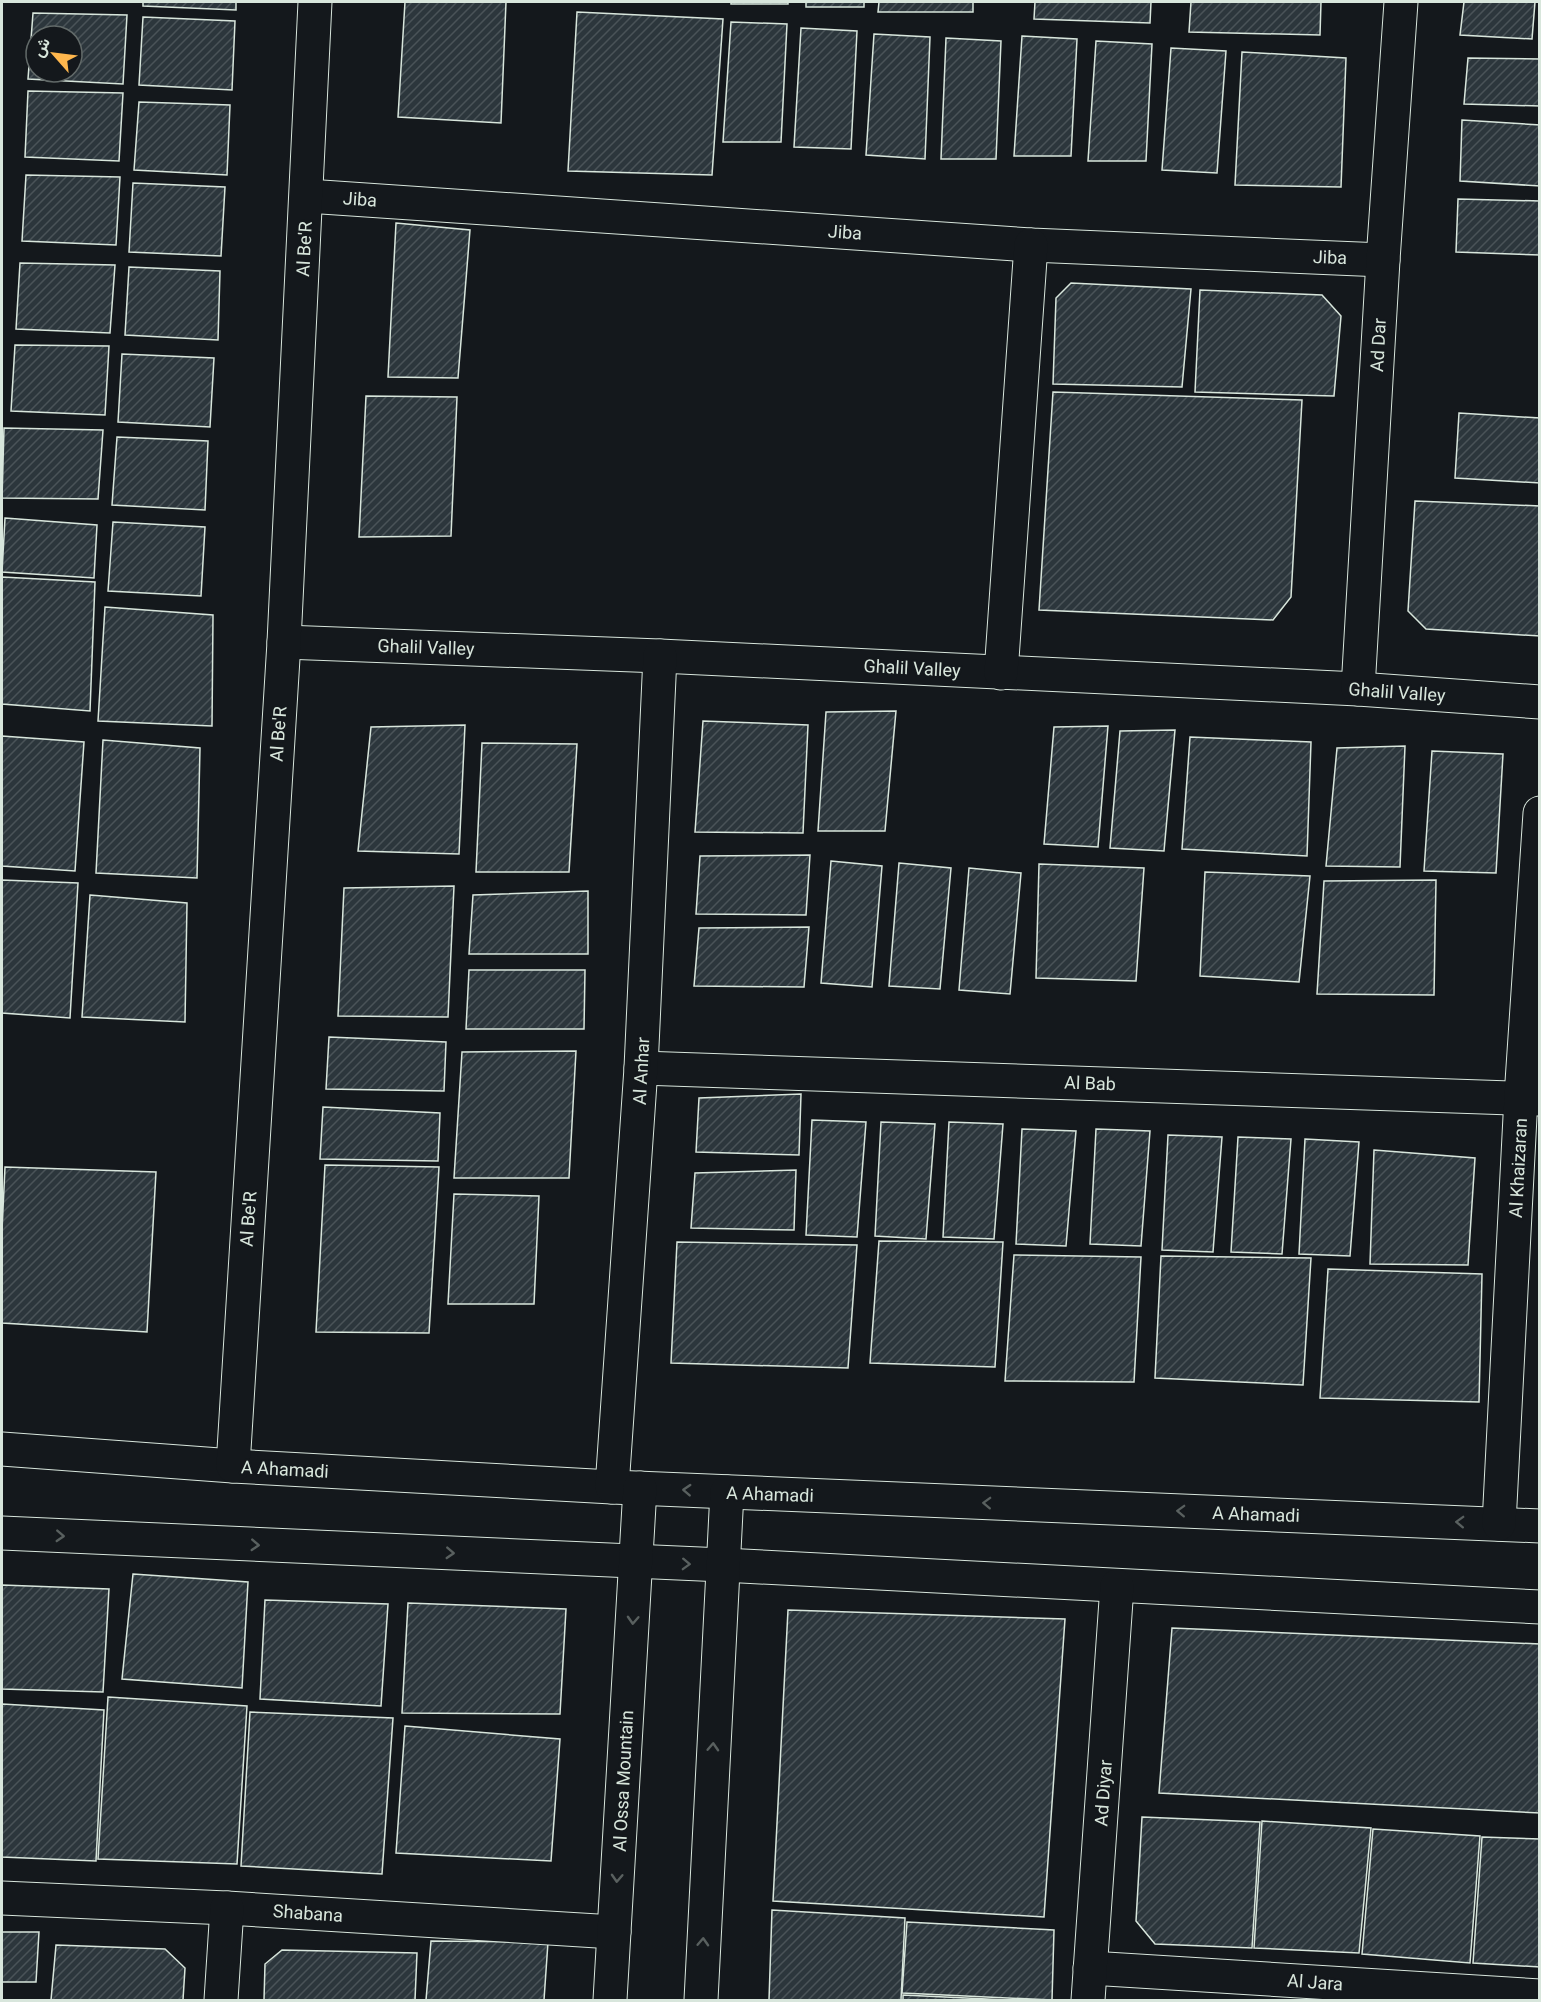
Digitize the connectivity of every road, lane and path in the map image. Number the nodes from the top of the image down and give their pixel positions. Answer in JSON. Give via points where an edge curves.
{"nodes":[{"id":1,"x":315,"y":2,"type":"edge"},
{"id":2,"x":1401,"y":2,"type":"edge"},
{"id":3,"x":307,"y":196,"type":"junction"},
{"id":4,"x":1030,"y":245,"type":"junction"},
{"id":5,"x":1383,"y":260,"type":"junction"},
{"id":6,"x":284,"y":642,"type":"junction"},
{"id":7,"x":660,"y":656,"type":"junction"},
{"id":8,"x":1001,"y":673,"type":"junction"},
{"id":9,"x":1358,"y":689,"type":"junction"},
{"id":10,"x":1539,"y":702,"type":"edge"},
{"id":11,"x":1539,"y":813,"type":"edge"},
{"id":12,"x":641,"y":1068,"type":"junction"},
{"id":13,"x":1530,"y":1098,"type":"edge"},
{"id":14,"x":7,"y":1450,"type":"edge"},
{"id":15,"x":233,"y":1466,"type":"junction"},
{"id":16,"x":626,"y":1487,"type":"junction"},
{"id":17,"x":727,"y":1492,"type":"junction"},
{"id":18,"x":1499,"y":1524,"type":"junction"},
{"id":19,"x":1539,"y":1526,"type":"edge"},
{"id":20,"x":5,"y":1533,"type":"edge"},
{"id":21,"x":636,"y":1562,"type":"junction"},
{"id":22,"x":723,"y":1565,"type":"junction"},
{"id":23,"x":1117,"y":1586,"type":"junction"},
{"id":24,"x":1539,"y":1607,"type":"edge"},
{"id":25,"x":2,"y":1898,"type":"edge"},
{"id":26,"x":227,"y":1908,"type":"junction"},
{"id":27,"x":614,"y":1932,"type":"junction"},
{"id":28,"x":1090,"y":1968,"type":"junction"},
{"id":29,"x":1539,"y":1996,"type":"edge"},
{"id":30,"x":221,"y":2001,"type":"edge"},
{"id":31,"x":610,"y":2001,"type":"edge"},
{"id":32,"x":700,"y":2001,"type":"edge"},
{"id":33,"x":1088,"y":2001,"type":"edge"}],
"edges":[{"from":1,"to":3,"type":"street","name":"Al Be'R"},
{"from":2,"to":5,"type":"street","name":"Ad Dar"},
{"from":3,"to":4,"type":"street","name":"Jiba"},
{"from":3,"to":6,"type":"street","name":"Al Be'R"},
{"from":4,"to":5,"type":"street","name":"Jiba"},
{"from":4,"to":8,"type":"street"},
{"from":5,"to":9,"type":"street","name":"Ad Dar"},
{"from":6,"to":7,"type":"street","name":"Ghalil Valley"},
{"from":6,"to":15,"type":"street","name":"Al Be'R"},
{"from":7,"to":8,"type":"street","name":"Ghalil Valley"},
{"from":7,"to":12,"type":"street","name":"Al Anhar"},
{"from":8,"to":9,"type":"street","name":"Ghalil Valley"},
{"from":9,"to":10,"type":"street","name":"Ghalil Valley"},
{"from":11,"to":13,"type":"street","name":"Al Khaizaran"},
{"from":12,"to":13,"type":"street","name":"Al Bab"},
{"from":12,"to":16,"type":"street","name":"Al Anhar"},
{"from":13,"to":18,"type":"street","name":"Al Khaizaran"},
{"from":14,"to":15,"type":"street","name":"A Ahamadi"},
{"from":15,"to":16,"type":"street","name":"A Ahamadi"},
{"from":17,"to":16,"type":"street","name":"A Ahamadi","one_way":true},
{"from":16,"to":21,"type":"street","name":"Al Anhar"},
{"from":18,"to":17,"type":"street","name":"A Ahamadi","one_way":true},
{"from":17,"to":22,"type":"street"},
{"from":18,"to":19,"type":"street","name":"A Ahamadi"},
{"from":20,"to":21,"type":"street","one_way":true},
{"from":21,"to":22,"type":"street","one_way":true},
{"from":21,"to":27,"type":"street","name":"Al Ossa Mountain","one_way":true},
{"from":22,"to":23,"type":"street"},
{"from":32,"to":22,"type":"street","one_way":true},
{"from":23,"to":24,"type":"street"},
{"from":23,"to":28,"type":"street","name":"Ad Diyar"},
{"from":25,"to":26,"type":"street","name":"Shabana"},
{"from":26,"to":27,"type":"street","name":"Shabana"},
{"from":26,"to":30,"type":"street"},
{"from":27,"to":31,"type":"street","name":"Al Ossa Mountain"},
{"from":28,"to":29,"type":"street","name":"Al Jara"},
{"from":28,"to":33,"type":"street","name":"Ad Diyar"}]}
